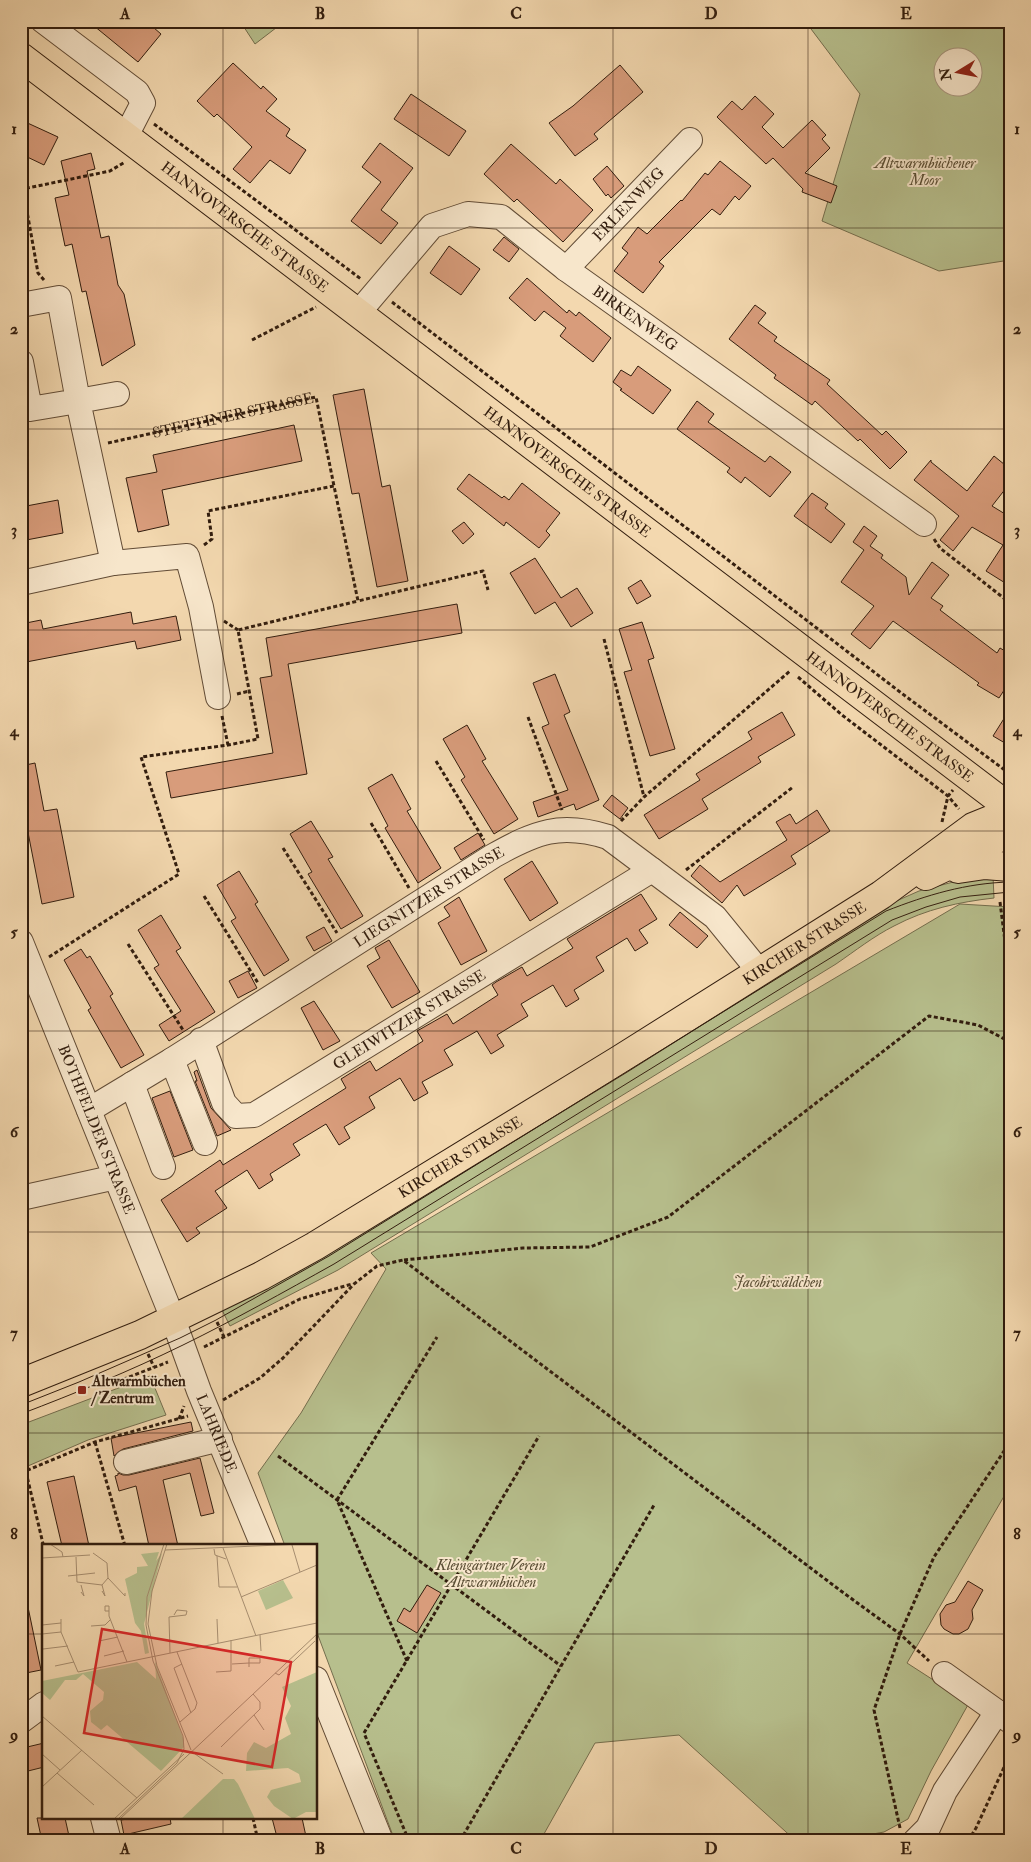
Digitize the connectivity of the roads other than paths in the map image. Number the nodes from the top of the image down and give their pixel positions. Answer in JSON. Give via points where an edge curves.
{"nodes":[{"id":1,"x":43,"y":21,"type":"edge"},
{"id":2,"x":21,"y":57,"type":"edge"},
{"id":3,"x":690,"y":140,"type":"dead end"},
{"id":4,"x":126,"y":149,"type":"junction"},
{"id":5,"x":566,"y":269,"type":"junction"},
{"id":6,"x":21,"y":305,"type":"edge"},
{"id":7,"x":359,"y":312,"type":"junction"},
{"id":8,"x":21,"y":362,"type":"edge"},
{"id":9,"x":117,"y":394,"type":"dead end"},
{"id":10,"x":78,"y":401,"type":"junction"},
{"id":11,"x":26,"y":411,"type":"edge"},
{"id":12,"x":924,"y":524,"type":"road end"},
{"id":13,"x":113,"y":563,"type":"junction"},
{"id":14,"x":21,"y":584,"type":"edge"},
{"id":15,"x":218,"y":697,"type":"dead end"},
{"id":16,"x":1010,"y":808,"type":"edge"},
{"id":17,"x":1010,"y":812,"type":"edge"},
{"id":18,"x":1010,"y":817,"type":"edge"},
{"id":19,"x":1010,"y":867,"type":"edge"},
{"id":20,"x":932,"y":874,"type":"junction"},
{"id":21,"x":661,"y":876,"type":"junction"},
{"id":22,"x":881,"y":895,"type":"junction"},
{"id":23,"x":21,"y":942,"type":"edge"},
{"id":24,"x":759,"y":971,"type":"junction"},
{"id":25,"x":197,"y":1043,"type":"junction"},
{"id":26,"x":172,"y":1060,"type":"junction"},
{"id":27,"x":132,"y":1084,"type":"junction"},
{"id":28,"x":89,"y":1110,"type":"junction"},
{"id":29,"x":205,"y":1143,"type":"dead end"},
{"id":30,"x":163,"y":1167,"type":"dead end"},
{"id":31,"x":116,"y":1177,"type":"junction"},
{"id":32,"x":21,"y":1198,"type":"edge"},
{"id":33,"x":173,"y":1319,"type":"junction"},
{"id":34,"x":21,"y":1383,"type":"edge"},
{"id":35,"x":220,"y":1439,"type":"junction"},
{"id":36,"x":126,"y":1462,"type":"dead end"},
{"id":37,"x":262,"y":1544,"type":"edge"},
{"id":38,"x":944,"y":1674,"type":"road end"},
{"id":39,"x":318,"y":1684,"type":"edge"},
{"id":40,"x":42,"y":1705,"type":"edge"},
{"id":41,"x":1003,"y":1717,"type":"edge"},
{"id":42,"x":21,"y":1721,"type":"edge"},
{"id":43,"x":104,"y":1820,"type":"edge"},
{"id":44,"x":908,"y":1836,"type":"edge"},
{"id":45,"x":109,"y":1841,"type":"edge"},
{"id":46,"x":380,"y":1841,"type":"edge"}],
"edges":[{"from":1,"to":4,"type":"street","via":[[137,92],[142,103]]},
{"from":2,"to":4,"type":"main road","name":"HANNOVERSCHE STRASSE"},
{"from":3,"to":5,"type":"street","name":"ERLENWEG"},
{"from":4,"to":7,"type":"main road","name":"HANNOVERSCHE STRASSE"},
{"from":5,"to":7,"type":"street","name":"BIRKENWEG","via":[[501,217],[468,214],[432,226]]},
{"from":5,"to":12,"type":"street","name":"BIRKENWEG"},
{"from":6,"to":10,"type":"street","via":[[59,298]]},
{"from":7,"to":16,"type":"main road","name":"HANNOVERSCHE STRASSE"},
{"from":8,"to":11,"type":"street"},
{"from":9,"to":10,"type":"street"},
{"from":10,"to":11,"type":"street"},
{"from":10,"to":13,"type":"street"},
{"from":13,"to":14,"type":"street"},
{"from":13,"to":15,"type":"street","via":[[187,556],[201,607]]},
{"from":17,"to":22,"type":"main road","name":"KIRCHER STRASSE","via":[[973,827]]},
{"from":18,"to":20,"type":"main road","name":"KIRCHER STRASSE","via":[[988,846]]},
{"from":19,"to":20,"type":"main road","name":"KIRCHER STRASSE","via":[[985,865]]},
{"from":20,"to":22,"type":"main road","name":"KIRCHER STRASSE"},
{"from":21,"to":24,"type":"street","name":"LIEGNITZER STRASSE","via":[[715,917]]},
{"from":21,"to":25,"type":"street","name":"LIEGNITZER STRASSE","via":[[608,837],[588,831],[543,832],[520,840]]},
{"from":21,"to":25,"type":"street","name":"GLEIWITZER STRASSE","via":[[254,1115],[236,1116],[224,1103]]},
{"from":22,"to":24,"type":"main road","name":"KIRCHER STRASSE"},
{"from":23,"to":28,"type":"street","name":"BOTHFELDER STRASSE"},
{"from":24,"to":33,"type":"main road","name":"KIRCHER STRASSE","via":[[315,1246]]},
{"from":25,"to":26,"type":"street","name":"LIEGNITZER STRASSE"},
{"from":26,"to":27,"type":"street","name":"LIEGNITZER STRASSE"},
{"from":26,"to":29,"type":"street"},
{"from":27,"to":28,"type":"street","name":"LIEGNITZER STRASSE"},
{"from":27,"to":30,"type":"street"},
{"from":28,"to":31,"type":"street","name":"BOTHFELDER STRASSE"},
{"from":31,"to":32,"type":"street"},
{"from":31,"to":33,"type":"street","name":"BOTHFELDER STRASSE"},
{"from":33,"to":34,"type":"main road","name":"KIRCHER STRASSE"},
{"from":33,"to":35,"type":"street","name":"LAHRIEDE"},
{"from":35,"to":36,"type":"street"},
{"from":35,"to":37,"type":"street","name":"LAHRIEDE"},
{"from":38,"to":41,"type":"street"},
{"from":39,"to":46,"type":"street"},
{"from":40,"to":42,"type":"street"},
{"from":41,"to":44,"type":"street","via":[[945,1791],[928,1828]]},
{"from":43,"to":45,"type":"street"}]}
